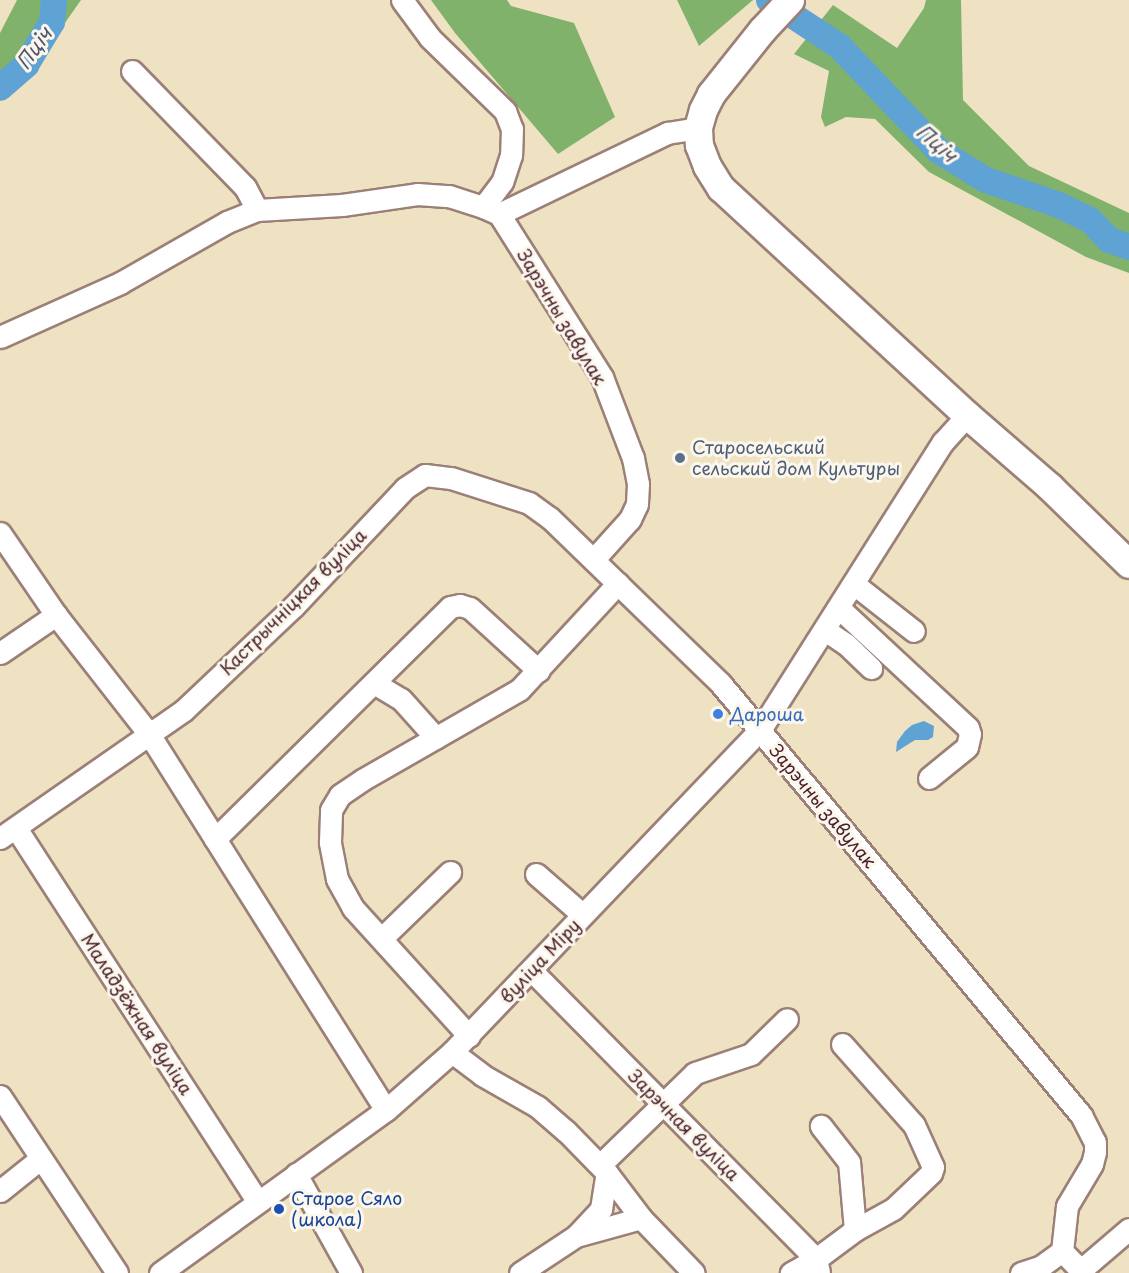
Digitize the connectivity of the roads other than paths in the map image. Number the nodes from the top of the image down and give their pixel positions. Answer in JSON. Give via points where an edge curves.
{"nodes":[{"id":1,"x":402,"y":0,"type":"edge"},
{"id":2,"x":790,"y":0,"type":"edge"},
{"id":3,"x":132,"y":70,"type":"dead end"},
{"id":4,"x":698,"y":128,"type":"junction"},
{"id":5,"x":257,"y":210,"type":"junction"},
{"id":6,"x":491,"y":211,"type":"junction"},
{"id":7,"x":0,"y":337,"type":"edge"},
{"id":8,"x":967,"y":415,"type":"junction"},
{"id":9,"x":0,"y":533,"type":"edge"},
{"id":10,"x":594,"y":560,"type":"junction"},
{"id":11,"x":1129,"y":564,"type":"edge"},
{"id":12,"x":618,"y":583,"type":"junction"},
{"id":13,"x":854,"y":584,"type":"junction"},
{"id":14,"x":839,"y":608,"type":"junction"},
{"id":15,"x":56,"y":615,"type":"junction"},
{"id":16,"x":825,"y":630,"type":"junction"},
{"id":17,"x":914,"y":631,"type":"dead end"},
{"id":18,"x":0,"y":653,"type":"edge"},
{"id":19,"x":871,"y":668,"type":"dead end"},
{"id":20,"x":539,"y":671,"type":"junction"},
{"id":21,"x":374,"y":683,"type":"junction"},
{"id":22,"x":760,"y":730,"type":"junction"},
{"id":23,"x":149,"y":734,"type":"junction"},
{"id":24,"x":436,"y":738,"type":"junction"},
{"id":25,"x":928,"y":777,"type":"dead end"},
{"id":26,"x":8,"y":833,"type":"edge"},
{"id":27,"x":215,"y":839,"type":"junction"},
{"id":28,"x":450,"y":872,"type":"dead end"},
{"id":29,"x":536,"y":874,"type":"dead end"},
{"id":30,"x":583,"y":915,"type":"junction"},
{"id":31,"x":382,"y":938,"type":"junction"},
{"id":32,"x":531,"y":970,"type":"junction"},
{"id":33,"x":787,"y":1020,"type":"dead end"},
{"id":34,"x":469,"y":1036,"type":"junction"},
{"id":35,"x":842,"y":1044,"type":"dead end"},
{"id":36,"x":452,"y":1052,"type":"junction"},
{"id":37,"x":0,"y":1096,"type":"edge"},
{"id":38,"x":662,"y":1104,"type":"junction"},
{"id":39,"x":386,"y":1110,"type":"junction"},
{"id":40,"x":821,"y":1126,"type":"dead end"},
{"id":41,"x":40,"y":1159,"type":"junction"},
{"id":42,"x":603,"y":1169,"type":"junction"},
{"id":43,"x":296,"y":1174,"type":"junction"},
{"id":44,"x":0,"y":1191,"type":"edge"},
{"id":45,"x":257,"y":1201,"type":"junction"},
{"id":46,"x":641,"y":1218,"type":"junction"},
{"id":47,"x":1129,"y":1229,"type":"edge"},
{"id":48,"x":855,"y":1230,"type":"junction"},
{"id":49,"x":576,"y":1236,"type":"junction"},
{"id":50,"x":1062,"y":1251,"type":"junction"},
{"id":51,"x":818,"y":1266,"type":"edge"},
{"id":52,"x":1082,"y":1271,"type":"edge"},
{"id":53,"x":117,"y":1273,"type":"edge"},
{"id":54,"x":160,"y":1273,"type":"edge"},
{"id":55,"x":351,"y":1273,"type":"edge"},
{"id":56,"x":520,"y":1273,"type":"edge"},
{"id":57,"x":694,"y":1273,"type":"edge"},
{"id":58,"x":791,"y":1273,"type":"edge"},
{"id":59,"x":1022,"y":1273,"type":"edge"}],
"edges":[{"from":1,"to":6,"type":"street","via":[[430,38],[505,111],[512,129],[511,155]]},
{"from":2,"to":4,"type":"main road","via":[[711,94]]},
{"from":3,"to":5,"type":"street","via":[[245,187]]},
{"from":4,"to":6,"type":"street","via":[[667,133]]},
{"from":4,"to":8,"type":"main road","via":[[707,166],[721,188]]},
{"from":5,"to":6,"type":"street","via":[[342,205],[417,194],[449,196]]},
{"from":5,"to":7,"type":"street","via":[[227,222],[120,283]]},
{"from":6,"to":10,"type":"street","name":"Зарэчны завулак","via":[[602,377],[633,458],[637,504],[630,519]]},
{"from":8,"to":11,"type":"main road"},
{"from":8,"to":13,"type":"street","name":"вуліца Міру","via":[[943,442]]},
{"from":9,"to":15,"type":"street"},
{"from":10,"to":12,"type":"street","name":"Зарэчны завулак"},
{"from":10,"to":23,"type":"street","name":"Кастрычніцкая вуліца","via":[[529,503],[451,478],[425,475],[405,488],[293,607],[184,710]]},
{"from":12,"to":20,"type":"street"},
{"from":12,"to":22,"type":"street","name":"Зарэчны завулак","via":[[721,684]]},
{"from":13,"to":14,"type":"street","name":"вуліца Міру"},
{"from":13,"to":17,"type":"street"},
{"from":14,"to":16,"type":"street","name":"вуліца Міру"},
{"from":14,"to":25,"type":"street","via":[[968,728],[967,747]]},
{"from":15,"to":18,"type":"street"},
{"from":15,"to":23,"type":"street"},
{"from":16,"to":19,"type":"street"},
{"from":16,"to":22,"type":"street","name":"вуліца Міру"},
{"from":20,"to":21,"type":"street","via":[[470,608],[460,605],[450,607]]},
{"from":20,"to":24,"type":"street","via":[[496,705]]},
{"from":21,"to":24,"type":"street","via":[[401,699]]},
{"from":21,"to":27,"type":"street"},
{"from":22,"to":30,"type":"street","name":"вуліца Міру"},
{"from":22,"to":50,"type":"street","name":"Зарэчны завулак","via":[[1081,1115],[1095,1142],[1095,1152],[1067,1206]]},
{"from":23,"to":26,"type":"street","name":"Кастрычніцкая вуліца"},
{"from":23,"to":27,"type":"street"},
{"from":24,"to":31,"type":"street","via":[[340,795],[331,810],[330,842],[337,879],[353,908]]},
{"from":26,"to":45,"type":"street","name":"Маладзёжная вуліца"},
{"from":27,"to":39,"type":"street"},
{"from":28,"to":31,"type":"street"},
{"from":29,"to":30,"type":"street"},
{"from":30,"to":32,"type":"street","name":"вуліца Міру"},
{"from":31,"to":34,"type":"street"},
{"from":32,"to":34,"type":"street","name":"вуліца Міру"},
{"from":32,"to":38,"type":"street","name":"Зарэчная вуліца"},
{"from":33,"to":38,"type":"street","via":[[751,1054],[695,1073]]},
{"from":34,"to":36,"type":"street","name":"вуліца Міру"},
{"from":35,"to":48,"type":"street","via":[[914,1125],[933,1167],[893,1209]]},
{"from":36,"to":39,"type":"street","name":"вуліца Міру"},
{"from":36,"to":42,"type":"street","via":[[482,1075],[538,1107]]},
{"from":37,"to":41,"type":"street"},
{"from":38,"to":42,"type":"street"},
{"from":38,"to":51,"type":"street","name":"Зарэчная вуліца"},
{"from":39,"to":43,"type":"street","name":"вуліца Міру"},
{"from":40,"to":48,"type":"street","via":[[849,1162]]},
{"from":41,"to":44,"type":"street"},
{"from":41,"to":53,"type":"street"},
{"from":42,"to":46,"type":"street"},
{"from":42,"to":49,"type":"street","via":[[601,1209]]},
{"from":43,"to":45,"type":"street","name":"вуліца Міру"},
{"from":43,"to":55,"type":"street"},
{"from":45,"to":54,"type":"street","name":"вуліца Міру"},
{"from":46,"to":49,"type":"street"},
{"from":46,"to":57,"type":"street"},
{"from":47,"to":52,"type":"street"},
{"from":48,"to":51,"type":"street"},
{"from":49,"to":56,"type":"street"},
{"from":50,"to":52,"type":"street"},
{"from":50,"to":59,"type":"street","via":[[1040,1267]]},
{"from":51,"to":58,"type":"street"}]}
